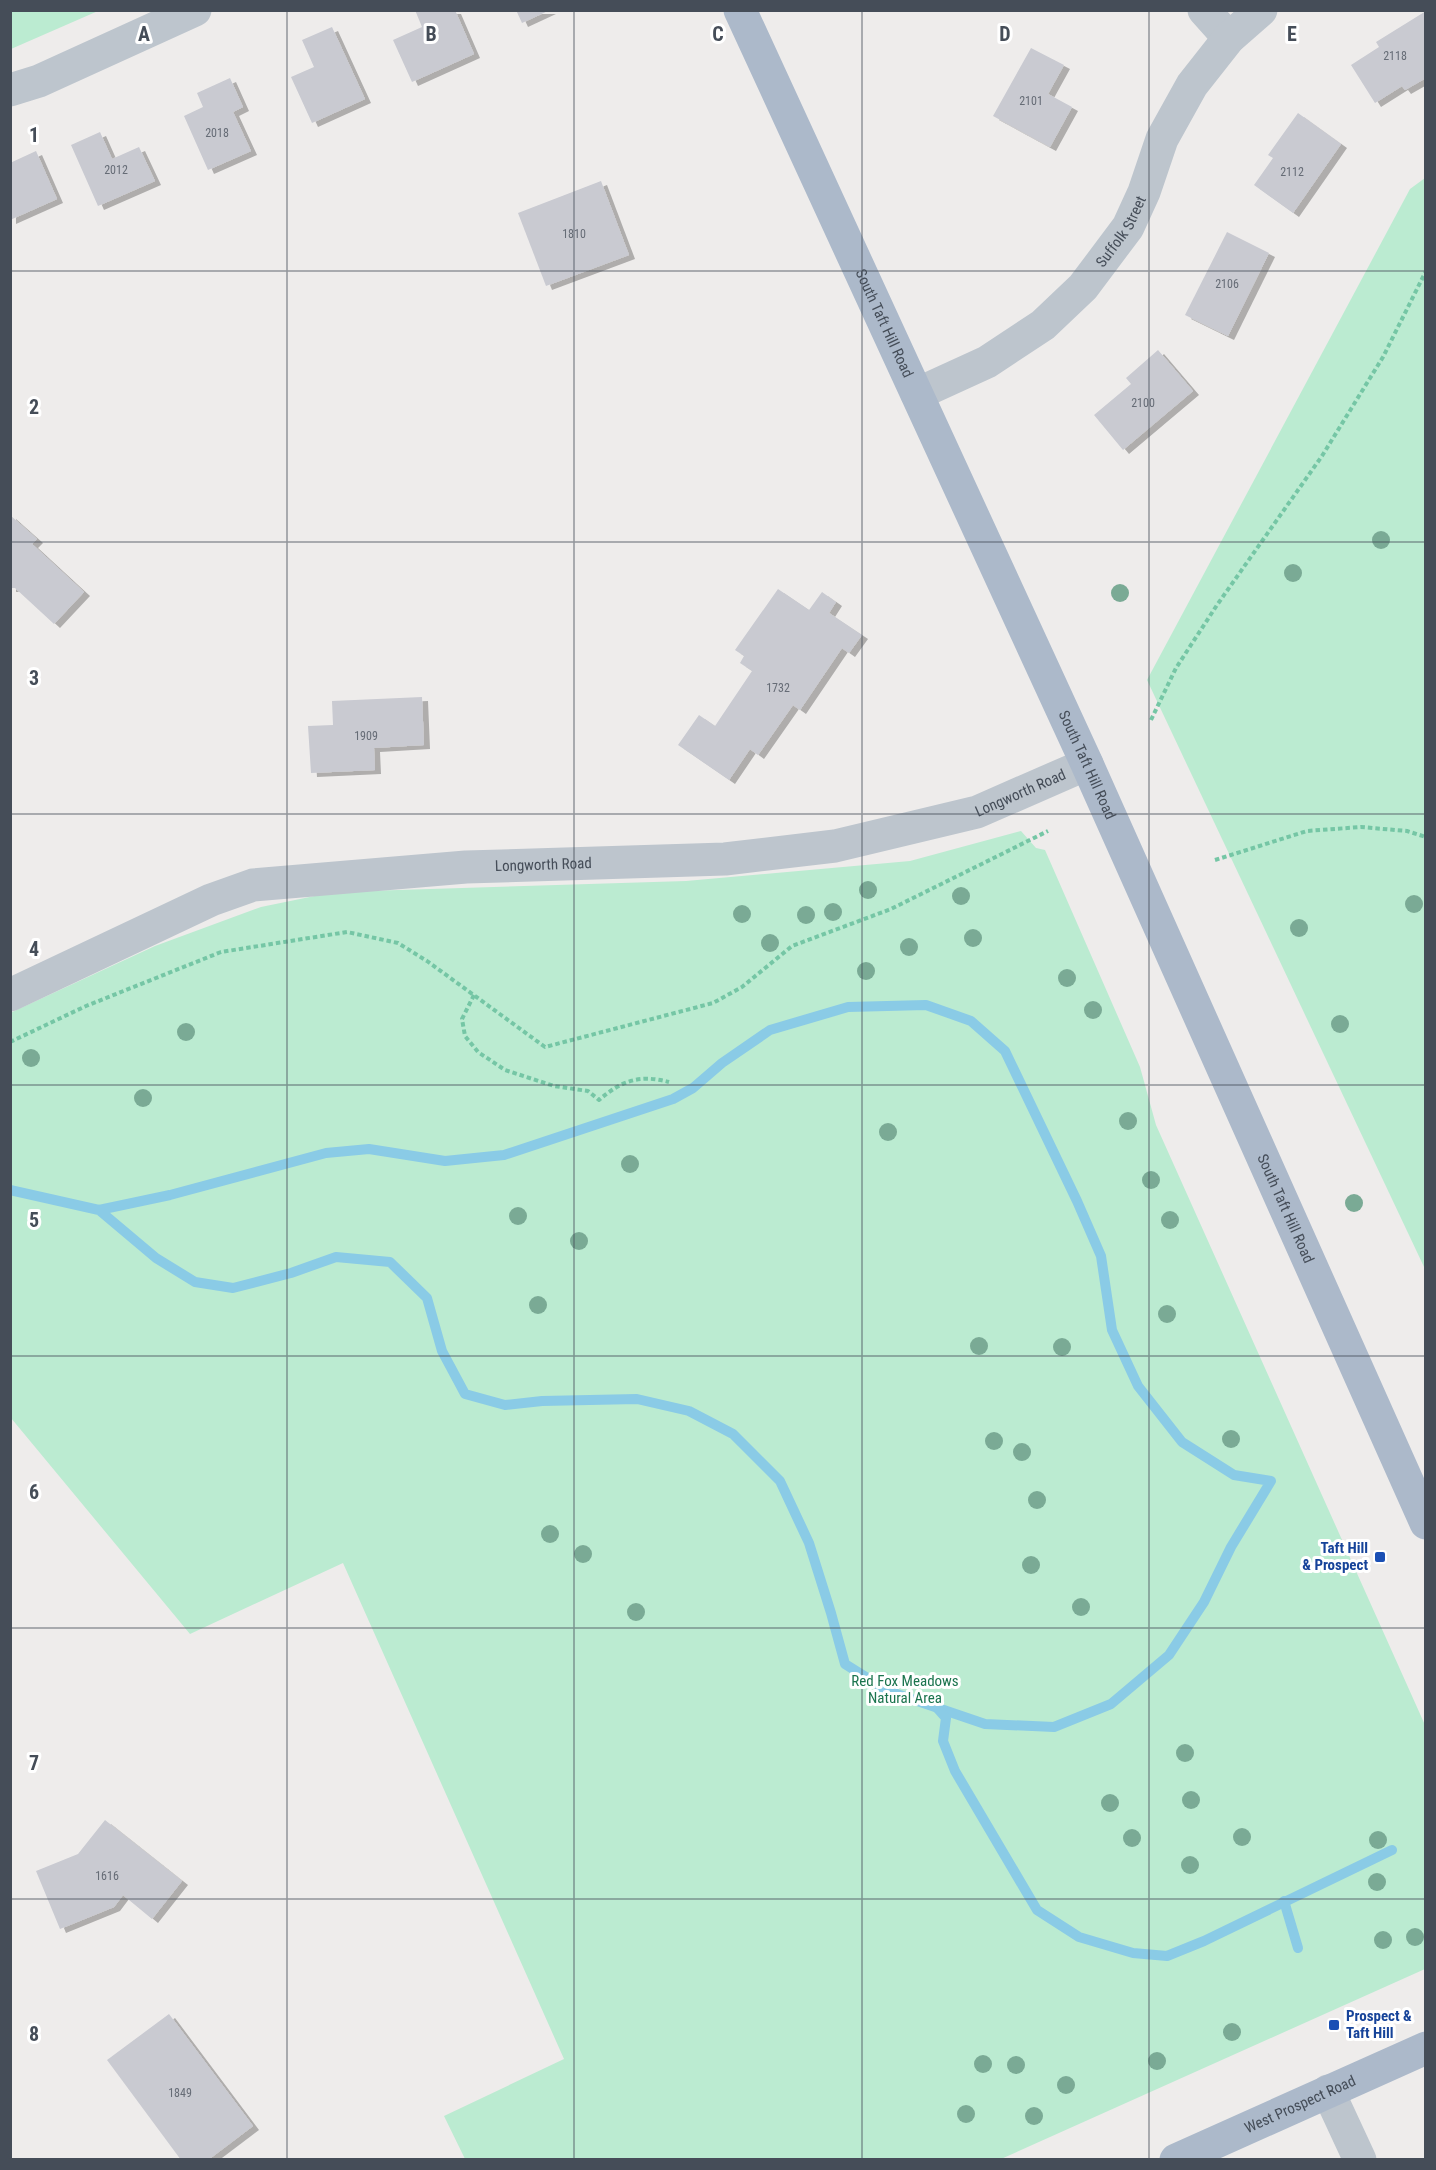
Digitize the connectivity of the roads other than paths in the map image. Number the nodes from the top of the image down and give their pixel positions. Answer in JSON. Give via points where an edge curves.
{"nodes":[{"id":1,"x":195,"y":10,"type":"edge"},
{"id":2,"x":740,"y":10,"type":"edge"},
{"id":3,"x":1204,"y":10,"type":"edge"},
{"id":4,"x":1261,"y":10,"type":"edge"},
{"id":5,"x":1229,"y":38,"type":"junction"},
{"id":6,"x":10,"y":90,"type":"edge"},
{"id":7,"x":917,"y":394,"type":"junction"},
{"id":8,"x":1087,"y":764,"type":"junction"},
{"id":9,"x":10,"y":995,"type":"edge"},
{"id":10,"x":1425,"y":1523,"type":"edge"},
{"id":11,"x":1425,"y":2048,"type":"edge"},
{"id":12,"x":1328,"y":2091,"type":"junction"},
{"id":13,"x":1176,"y":2160,"type":"edge"},
{"id":14,"x":1360,"y":2160,"type":"edge"}],
"edges":[{"from":1,"to":6,"type":"street","via":[[39,81]]},
{"from":2,"to":7,"type":"main road","name":"South Taft Hill Road"},
{"from":3,"to":5,"type":"street"},
{"from":4,"to":5,"type":"street","name":"Suffolk Street"},
{"from":5,"to":7,"type":"street","name":"Suffolk Street","via":[[1192,85],[1167,130],[1128,227],[1083,287],[1043,325],[987,362]]},
{"from":7,"to":8,"type":"main road","name":"South Taft Hill Road"},
{"from":8,"to":9,"type":"street","name":"Longworth Road","via":[[976,812],[835,846],[725,859],[466,867],[253,885],[211,900]]},
{"from":8,"to":10,"type":"main road","name":"South Taft Hill Road"},
{"from":11,"to":12,"type":"main road","name":"West Prospect Road"},
{"from":12,"to":13,"type":"main road","name":"West Prospect Road"},
{"from":12,"to":14,"type":"street"}]}
